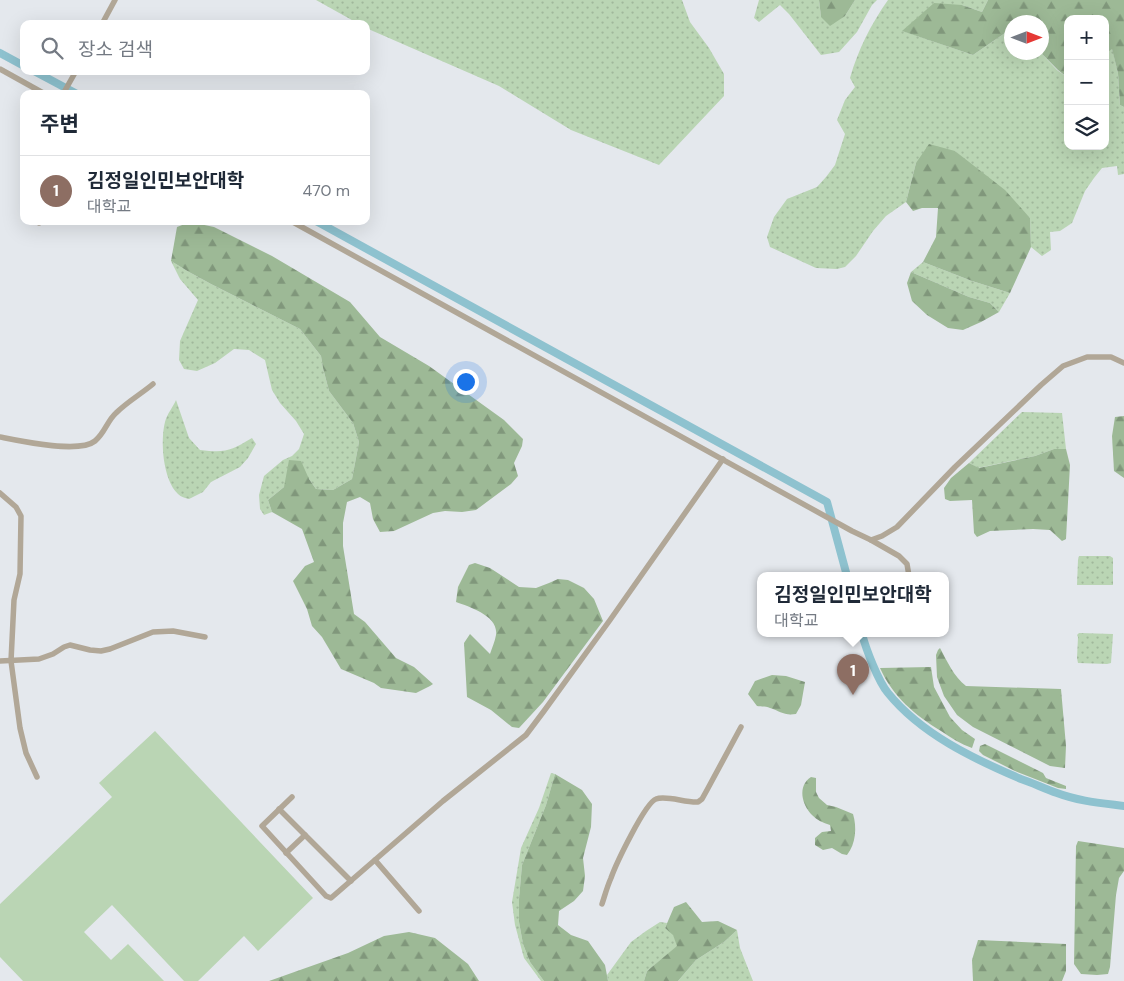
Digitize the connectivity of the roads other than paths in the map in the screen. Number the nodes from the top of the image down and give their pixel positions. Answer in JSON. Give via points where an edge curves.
{"nodes":[{"id":1,"x":116,"y":0,"type":"edge"},
{"id":2,"x":104,"y":20,"type":"edge"},
{"id":3,"x":0,"y":69,"type":"edge"},
{"id":4,"x":74,"y":75,"type":"edge"},
{"id":5,"x":38,"y":90,"type":"edge"},
{"id":6,"x":65,"y":90,"type":"edge"},
{"id":7,"x":298,"y":225,"type":"edge"},
{"id":8,"x":1124,"y":363,"type":"edge"},
{"id":9,"x":153,"y":384,"type":"dead end"},
{"id":10,"x":0,"y":437,"type":"edge"},
{"id":11,"x":723,"y":459,"type":"junction"},
{"id":12,"x":0,"y":493,"type":"edge"},
{"id":13,"x":871,"y":540,"type":"junction"},
{"id":14,"x":908,"y":572,"type":"edge"},
{"id":15,"x":205,"y":637,"type":"dead end"},
{"id":16,"x":0,"y":661,"type":"edge"},
{"id":17,"x":11,"y":661,"type":"junction"},
{"id":18,"x":741,"y":727,"type":"dead end"},
{"id":19,"x":37,"y":777,"type":"dead end"},
{"id":20,"x":292,"y":797,"type":"dead end"},
{"id":21,"x":280,"y":809,"type":"junction"},
{"id":22,"x":305,"y":835,"type":"junction"},
{"id":23,"x":286,"y":853,"type":"junction"},
{"id":24,"x":375,"y":860,"type":"junction"},
{"id":25,"x":351,"y":881,"type":"junction"},
{"id":26,"x":602,"y":904,"type":"dead end"},
{"id":27,"x":419,"y":911,"type":"dead end"}],
"edges":[{"from":1,"to":2,"type":"street"},
{"from":3,"to":5,"type":"street"},
{"from":4,"to":6,"type":"street"},
{"from":7,"to":11,"type":"street"},
{"from":8,"to":13,"type":"street","via":[[1111,357],[1087,357],[1064,366],[896,527]]},
{"from":9,"to":10,"type":"street","via":[[116,413],[95,442],[71,447]]},
{"from":11,"to":13,"type":"street"},
{"from":11,"to":24,"type":"street","via":[[526,735]]},
{"from":12,"to":17,"type":"street","via":[[21,516],[20,574],[14,600]]},
{"from":13,"to":14,"type":"street","via":[[899,556]]},
{"from":15,"to":17,"type":"street","via":[[173,631],[153,632],[101,651],[70,645],[40,659]]},
{"from":16,"to":17,"type":"street"},
{"from":17,"to":19,"type":"street","via":[[20,728],[26,753]]},
{"from":18,"to":26,"type":"street","via":[[702,799],[689,802],[658,798],[647,806],[611,878]]},
{"from":20,"to":21,"type":"street"},
{"from":21,"to":22,"type":"street"},
{"from":21,"to":23,"type":"street","via":[[262,826]]},
{"from":22,"to":23,"type":"street"},
{"from":22,"to":25,"type":"street"},
{"from":23,"to":25,"type":"street","via":[[326,896],[331,898]]},
{"from":24,"to":25,"type":"street"},
{"from":24,"to":27,"type":"street"}]}
